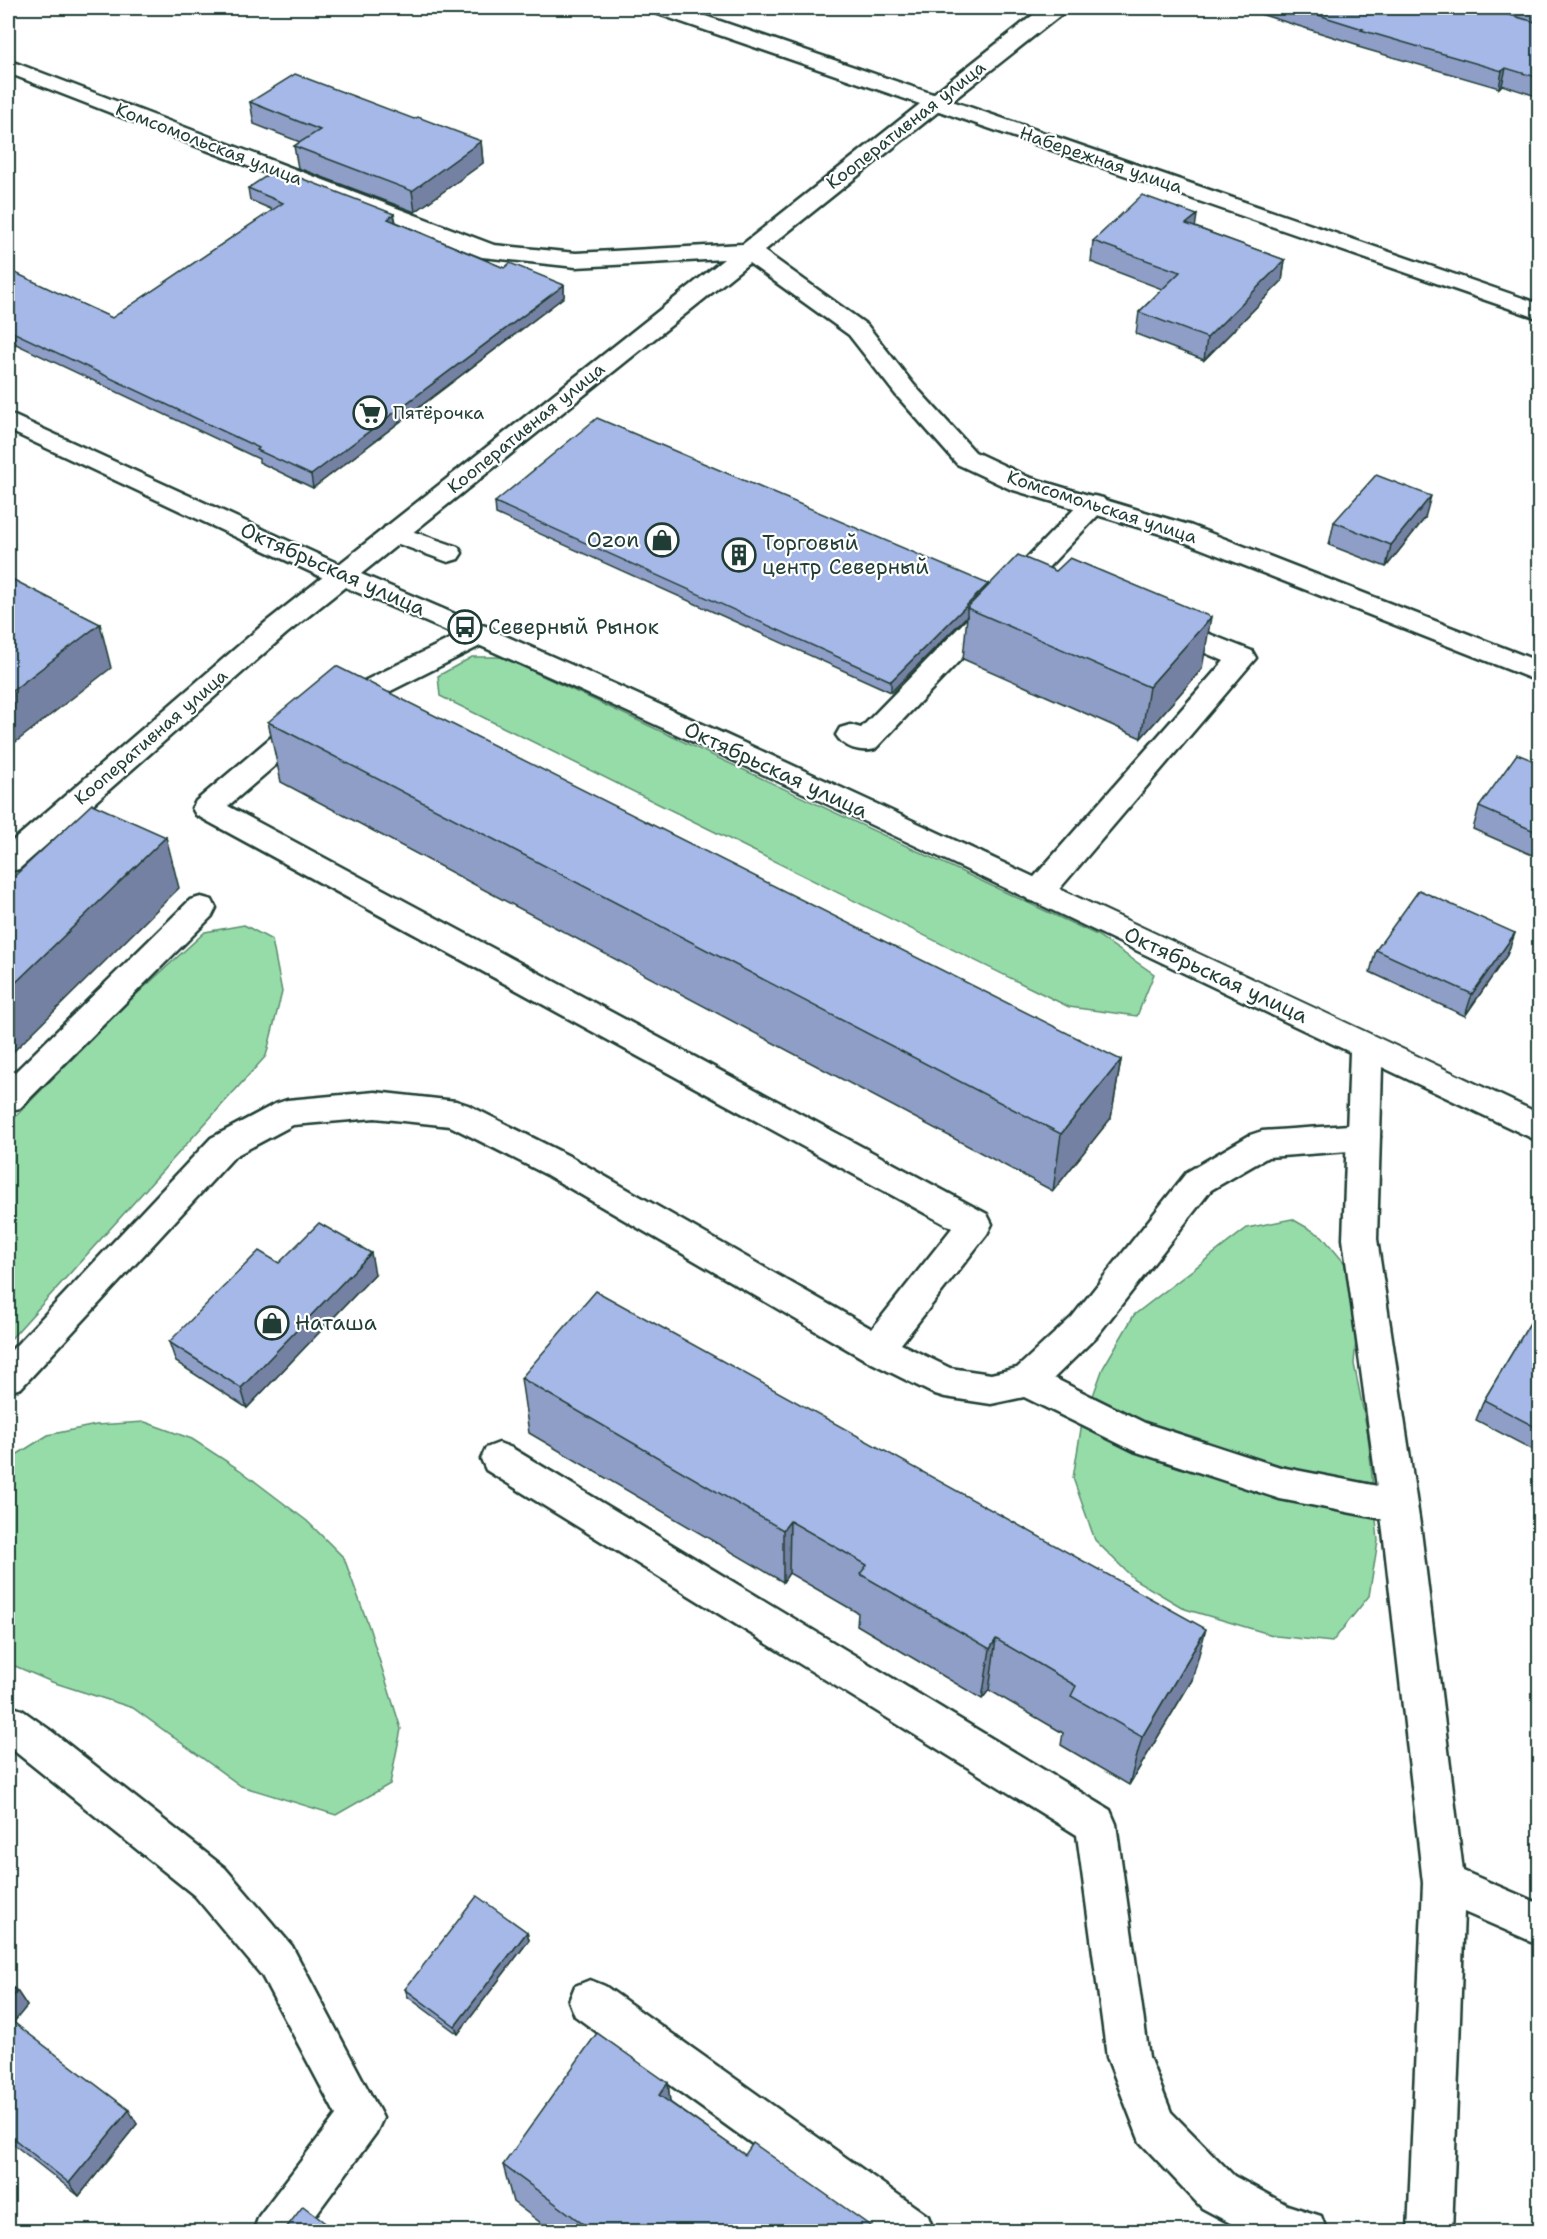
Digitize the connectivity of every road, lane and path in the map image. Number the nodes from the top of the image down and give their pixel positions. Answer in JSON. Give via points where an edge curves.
{"nodes":[{"id":1,"x":663,"y":8,"type":"edge"},
{"id":2,"x":1055,"y":8,"type":"edge"},
{"id":3,"x":8,"y":66,"type":"edge"},
{"id":4,"x":935,"y":102,"type":"junction"},
{"id":5,"x":748,"y":251,"type":"junction"},
{"id":6,"x":1539,"y":312,"type":"edge"},
{"id":7,"x":8,"y":421,"type":"edge"},
{"id":8,"x":1094,"y":504,"type":"junction"},
{"id":9,"x":394,"y":533,"type":"junction"},
{"id":10,"x":448,"y":553,"type":"dead end"},
{"id":11,"x":342,"y":576,"type":"junction"},
{"id":12,"x":1140,"y":615,"type":"edge"},
{"id":13,"x":482,"y":634,"type":"junction"},
{"id":14,"x":1539,"y":674,"type":"edge"},
{"id":15,"x":850,"y":735,"type":"dead end"},
{"id":16,"x":8,"y":861,"type":"edge"},
{"id":17,"x":1039,"y":892,"type":"junction"},
{"id":18,"x":201,"y":908,"type":"dead end"},
{"id":19,"x":1366,"y":1045,"type":"junction"},
{"id":20,"x":8,"y":1099,"type":"edge"},
{"id":21,"x":1539,"y":1130,"type":"edge"},
{"id":22,"x":1363,"y":1137,"type":"junction"},
{"id":23,"x":877,"y":1349,"type":"junction"},
{"id":24,"x":8,"y":1377,"type":"edge"},
{"id":25,"x":1027,"y":1381,"type":"junction"},
{"id":26,"x":499,"y":1459,"type":"dead end"},
{"id":27,"x":1398,"y":1506,"type":"junction"},
{"id":28,"x":8,"y":1723,"type":"edge"},
{"id":29,"x":1444,"y":1883,"type":"junction"},
{"id":30,"x":1539,"y":1925,"type":"edge"},
{"id":31,"x":590,"y":2001,"type":"dead end"},
{"id":32,"x":1423,"y":2231,"type":"edge"},
{"id":33,"x":275,"y":2232,"type":"edge"},
{"id":34,"x":912,"y":2232,"type":"edge"},
{"id":35,"x":1305,"y":2232,"type":"edge"}],
"edges":[{"from":1,"to":4,"type":"street","name":"Набережная улица"},
{"from":2,"to":4,"type":"street","name":"Кооперативная улица"},
{"from":3,"to":5,"type":"street","name":"Комсомольская улица","via":[[490,252],[576,260]]},
{"from":4,"to":5,"type":"street","name":"Кооперативная улица"},
{"from":4,"to":6,"type":"street","name":"Набережная улица"},
{"from":5,"to":8,"type":"street","name":"Комсомольская улица","via":[[858,330],[966,458],[1019,483]]},
{"from":5,"to":9,"type":"street","name":"Кооперативная улица"},
{"from":7,"to":11,"type":"street","name":"Октябрьская улица"},
{"from":8,"to":14,"type":"street","name":"Комсомольская улица","via":[[1183,532]]},
{"from":8,"to":15,"type":"street","via":[[865,742]]},
{"from":9,"to":10,"type":"street"},
{"from":9,"to":11,"type":"street","name":"Кооперативная улица"},
{"from":11,"to":13,"type":"street","name":"Октябрьская улица"},
{"from":11,"to":16,"type":"street","name":"Кооперативная улица","via":[[276,628]]},
{"from":12,"to":17,"type":"street","via":[[1242,658]]},
{"from":13,"to":17,"type":"street","name":"Октябрьская улица"},
{"from":13,"to":23,"type":"street","via":[[311,719],[207,808],[975,1224]]},
{"from":17,"to":19,"type":"street","name":"Октябрьская улица"},
{"from":18,"to":20,"type":"street"},
{"from":19,"to":21,"type":"street","name":"Октябрьская улица"},
{"from":19,"to":22,"type":"street"},
{"from":22,"to":25,"type":"street","via":[[1262,1144],[1199,1181],[1084,1327]]},
{"from":22,"to":27,"type":"street","via":[[1360,1239]]},
{"from":23,"to":24,"type":"street","via":[[559,1166],[456,1114],[375,1105],[287,1113],[223,1147]]},
{"from":23,"to":25,"type":"street","via":[[945,1382],[991,1389]]},
{"from":25,"to":27,"type":"street","via":[[1134,1435],[1281,1483]]},
{"from":26,"to":35,"type":"street","via":[[1096,1824],[1128,2057],[1155,2127],[1218,2192],[1280,2225]]},
{"from":27,"to":29,"type":"street"},
{"from":28,"to":33,"type":"street","via":[[210,1882],[277,1961],[361,2118]]},
{"from":29,"to":30,"type":"street"},
{"from":29,"to":32,"type":"street"},
{"from":31,"to":34,"type":"street"}]}
